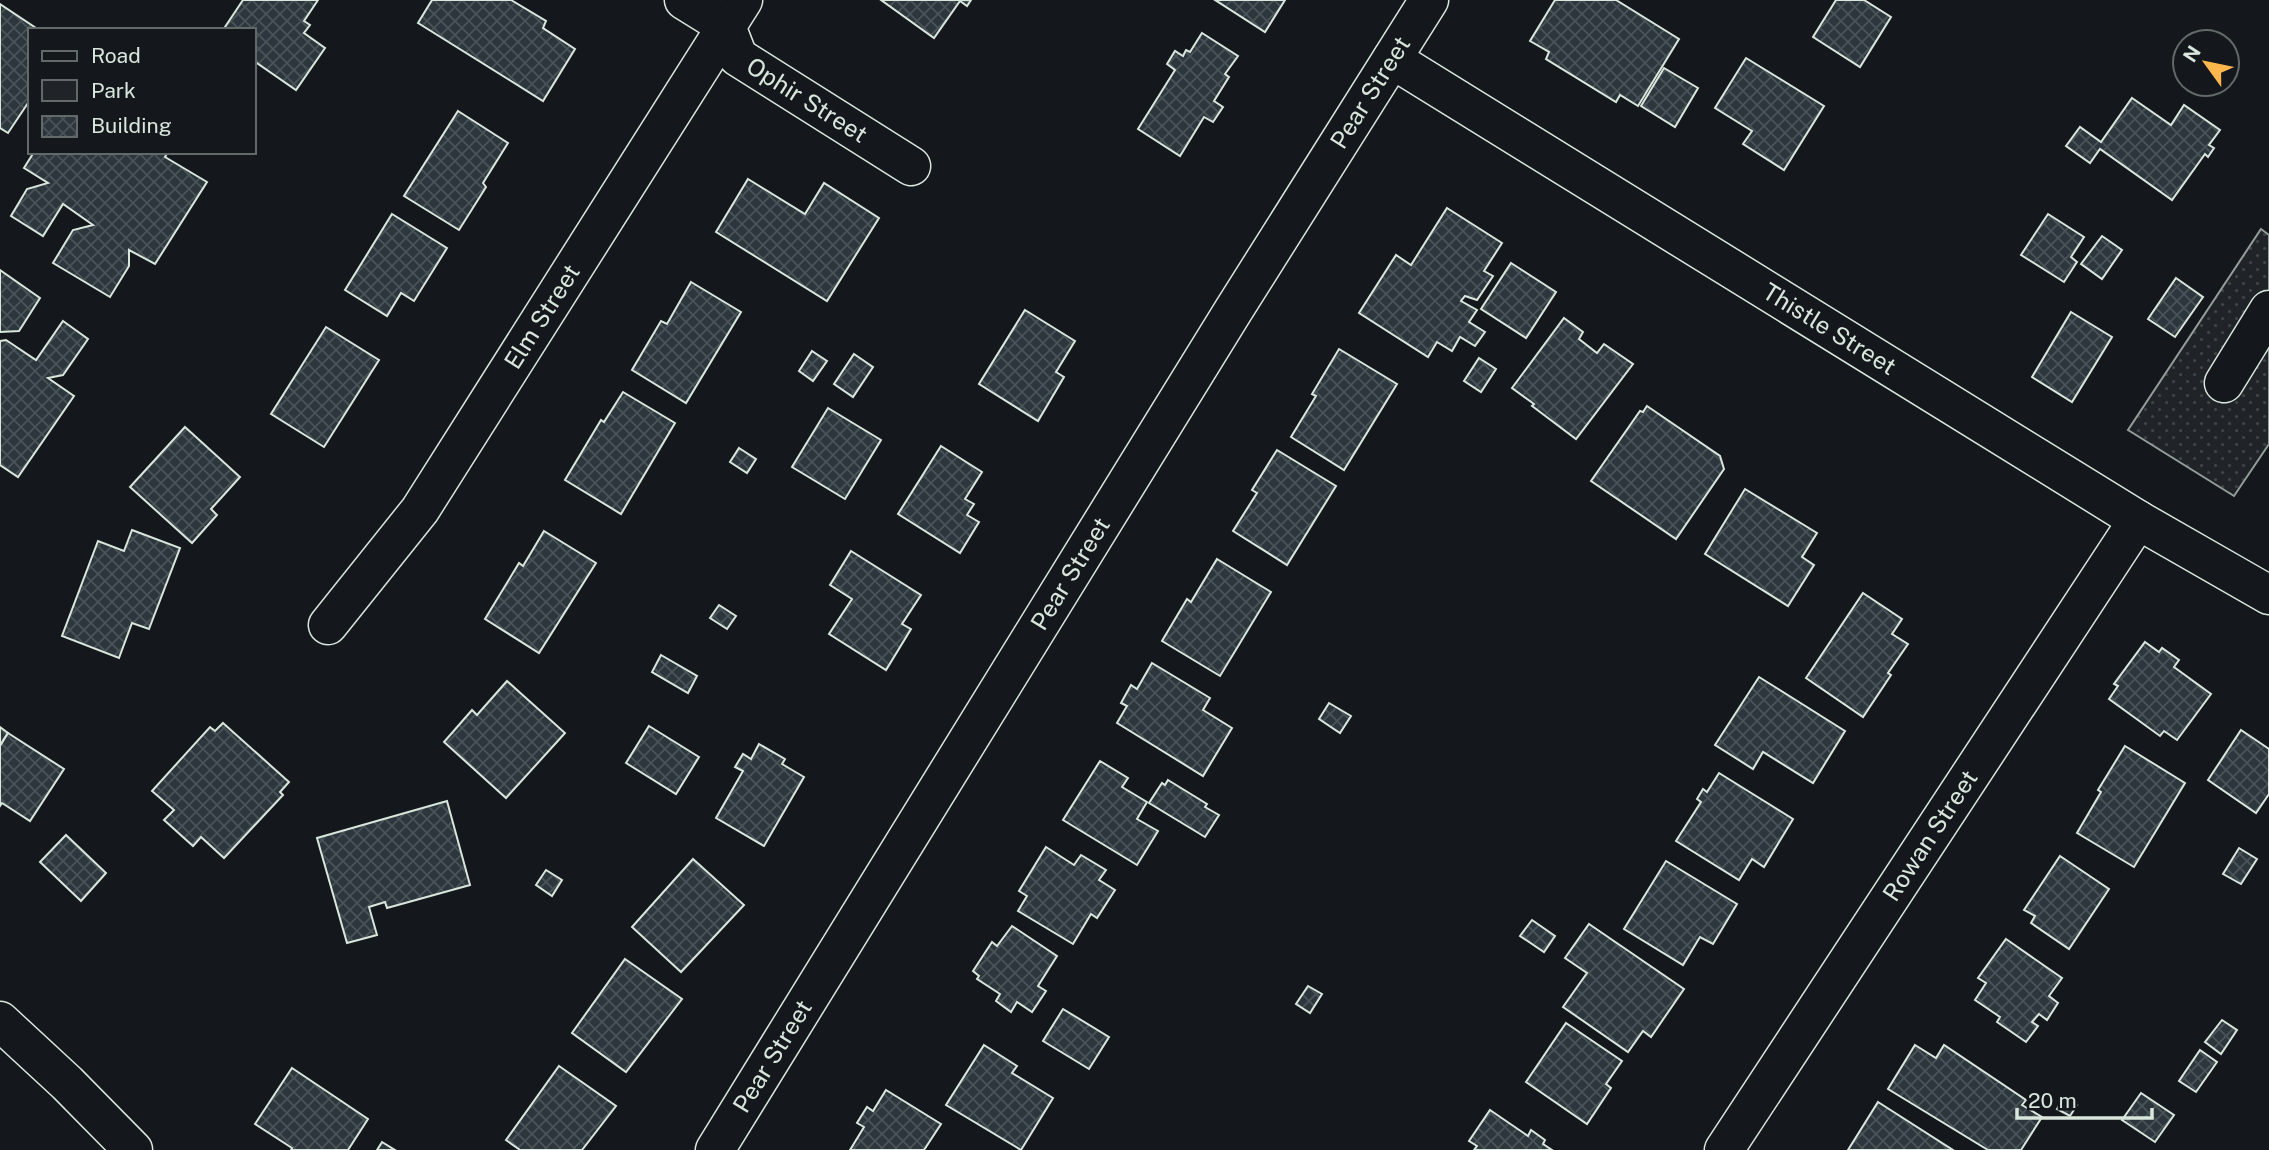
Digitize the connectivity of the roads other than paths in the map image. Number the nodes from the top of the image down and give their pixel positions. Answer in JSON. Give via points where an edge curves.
{"nodes":[{"id":1,"x":684,"y":0,"type":"edge"},
{"id":2,"x":1429,"y":0,"type":"edge"},
{"id":3,"x":734,"y":13,"type":"edge"},
{"id":4,"x":1392,"y":60,"type":"junction"},
{"id":5,"x":911,"y":166,"type":"dead end"},
{"id":6,"x":2269,"y":310,"type":"edge"},
{"id":7,"x":2224,"y":383,"type":"dead end"},
{"id":8,"x":2138,"y":520,"type":"junction"},
{"id":9,"x":2269,"y":595,"type":"edge"},
{"id":10,"x":328,"y":625,"type":"dead end"},
{"id":11,"x":0,"y":1021,"type":"edge"},
{"id":12,"x":132,"y":1150,"type":"edge"},
{"id":13,"x":715,"y":1150,"type":"edge"},
{"id":14,"x":1724,"y":1150,"type":"edge"}],
"edges":[{"from":1,"to":3,"type":"street"},
{"from":2,"to":4,"type":"street","name":"Pear Street"},
{"from":3,"to":5,"type":"street","name":"Ophir Street","via":[[738,57]]},
{"from":3,"to":10,"type":"street","name":"Elm Street","via":[[420,510]]},
{"from":4,"to":8,"type":"street","name":"Thistle Street"},
{"from":4,"to":13,"type":"street","name":"Pear Street"},
{"from":6,"to":7,"type":"street"},
{"from":8,"to":9,"type":"street","name":"Thistle Street"},
{"from":8,"to":14,"type":"street","name":"Rowan Street"},
{"from":11,"to":12,"type":"street"}]}
